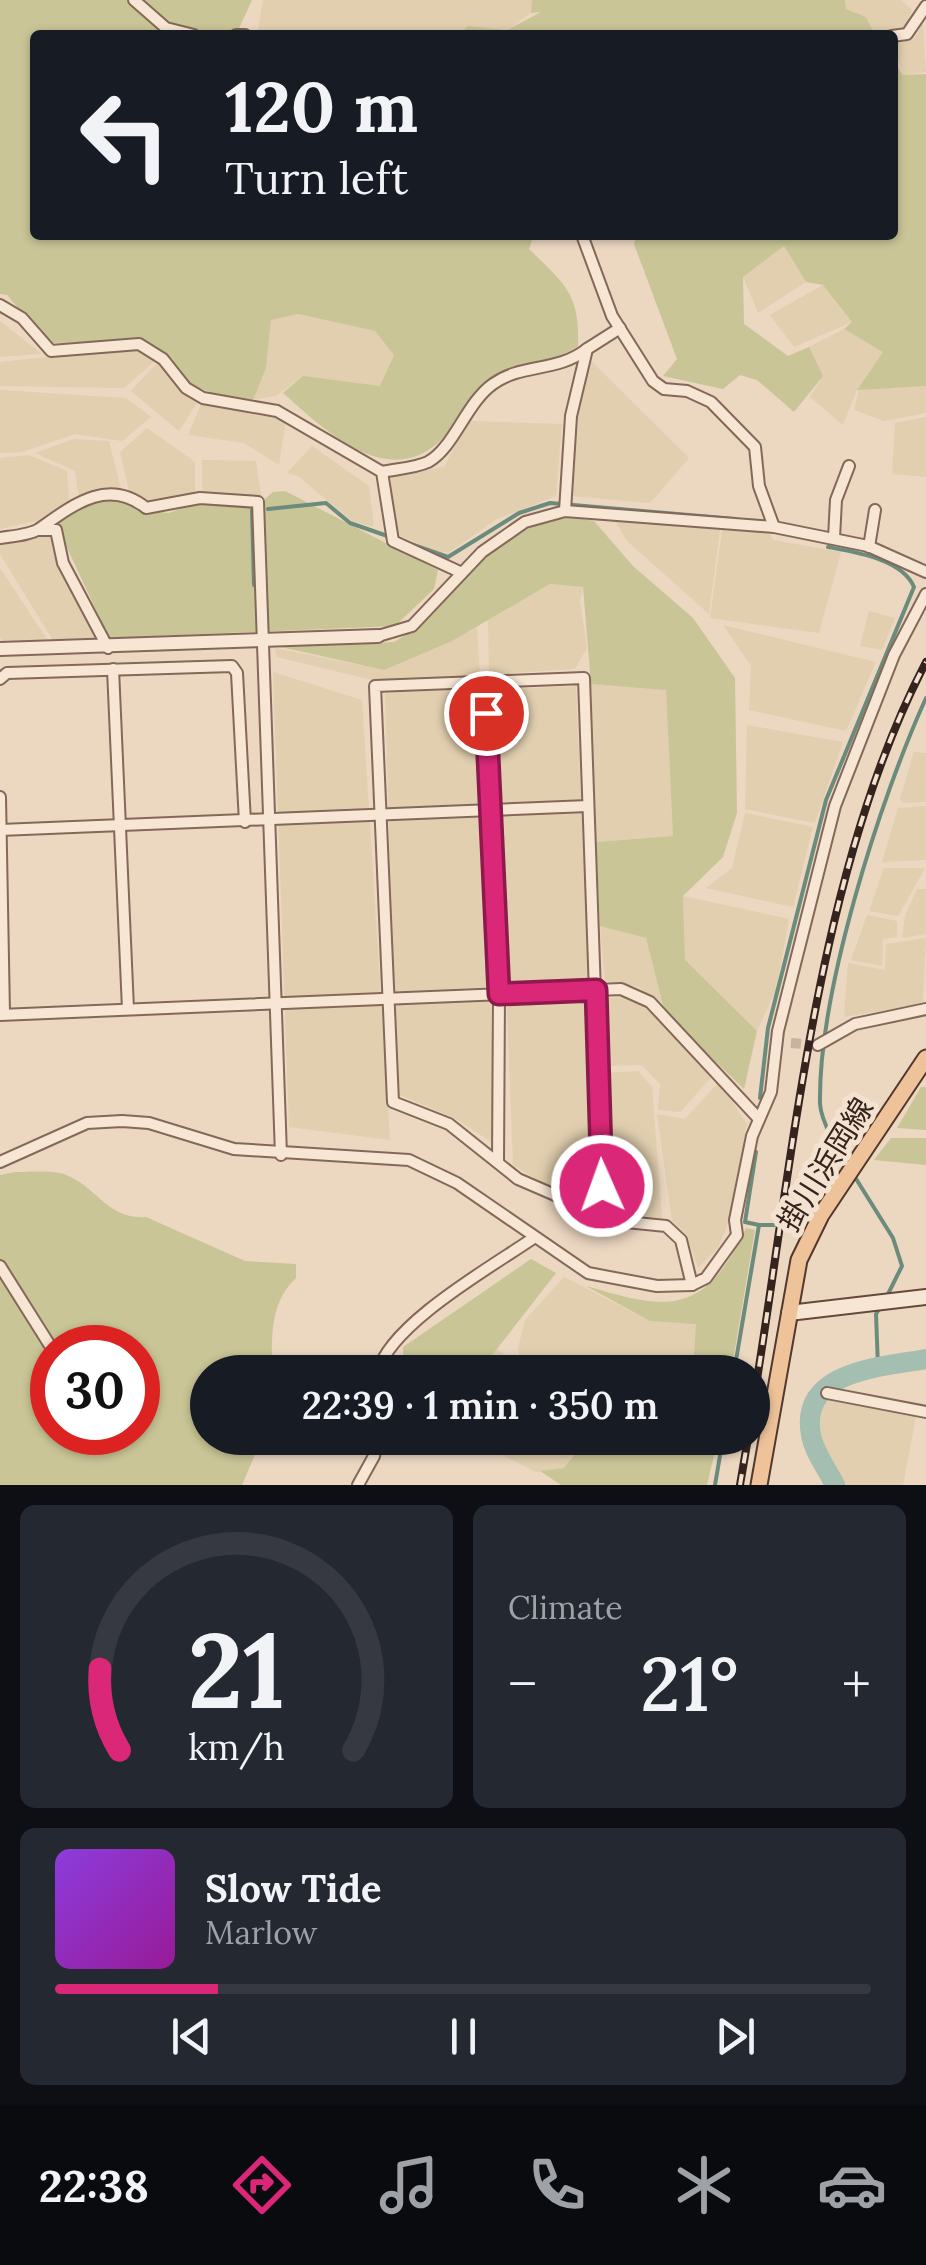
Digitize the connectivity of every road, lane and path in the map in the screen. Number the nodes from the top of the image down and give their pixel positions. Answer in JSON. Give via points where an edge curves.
{"nodes":[{"id":1,"x":134,"y":0,"type":"edge"},
{"id":2,"x":926,"y":6,"type":"edge"},
{"id":3,"x":174,"y":30,"type":"edge"},
{"id":4,"x":898,"y":35,"type":"edge"},
{"id":5,"x":584,"y":240,"type":"edge"},
{"id":6,"x":0,"y":305,"type":"edge"},
{"id":7,"x":620,"y":328,"type":"junction"},
{"id":8,"x":587,"y":349,"type":"junction"},
{"id":9,"x":849,"y":466,"type":"dead end"},
{"id":10,"x":382,"y":472,"type":"junction"},
{"id":11,"x":875,"y":510,"type":"dead end"},
{"id":12,"x":565,"y":511,"type":"junction"},
{"id":13,"x":772,"y":524,"type":"junction"},
{"id":14,"x":38,"y":530,"type":"junction"},
{"id":15,"x":0,"y":538,"type":"edge"},
{"id":16,"x":834,"y":538,"type":"junction"},
{"id":17,"x":869,"y":547,"type":"junction"},
{"id":18,"x":460,"y":572,"type":"junction"},
{"id":19,"x":926,"y":572,"type":"edge"},
{"id":20,"x":926,"y":594,"type":"edge"},
{"id":21,"x":378,"y":636,"type":"joint"},
{"id":22,"x":262,"y":642,"type":"junction"},
{"id":23,"x":108,"y":649,"type":"junction"},
{"id":24,"x":1,"y":651,"type":"edge"},
{"id":25,"x":113,"y":669,"type":"junction"},
{"id":26,"x":0,"y":679,"type":"edge"},
{"id":27,"x":486,"y":681,"type":"junction"},
{"id":28,"x":0,"y":797,"type":"edge"},
{"id":29,"x":588,"y":806,"type":"junction"},
{"id":30,"x":490,"y":811,"type":"junction"},
{"id":31,"x":378,"y":815,"type":"junction"},
{"id":32,"x":269,"y":819,"type":"junction"},
{"id":33,"x":245,"y":822,"type":"junction"},
{"id":34,"x":119,"y":826,"type":"junction"},
{"id":35,"x":1,"y":830,"type":"edge"},
{"id":36,"x":596,"y":990,"type":"junction"},
{"id":37,"x":499,"y":994,"type":"junction"},
{"id":38,"x":388,"y":998,"type":"junction"},
{"id":39,"x":276,"y":1002,"type":"junction"},
{"id":40,"x":128,"y":1009,"type":"junction"},
{"id":41,"x":926,"y":1009,"type":"edge"},
{"id":42,"x":2,"y":1014,"type":"edge"},
{"id":43,"x":778,"y":1031,"type":"junction"},
{"id":44,"x":791,"y":1042,"type":"tunnel mouth"},
{"id":45,"x":818,"y":1045,"type":"tunnel mouth"},
{"id":46,"x":926,"y":1058,"type":"edge"},
{"id":47,"x":759,"y":1119,"type":"junction"},
{"id":48,"x":280,"y":1155,"type":"junction"},
{"id":49,"x":0,"y":1162,"type":"edge"},
{"id":50,"x":498,"y":1162,"type":"junction"},
{"id":51,"x":603,"y":1222,"type":"junction"},
{"id":52,"x":532,"y":1238,"type":"junction"},
{"id":53,"x":0,"y":1266,"type":"edge"},
{"id":54,"x":692,"y":1285,"type":"junction"},
{"id":55,"x":926,"y":1297,"type":"edge"},
{"id":56,"x":789,"y":1313,"type":"junction"},
{"id":57,"x":36,"y":1325,"type":"edge"},
{"id":58,"x":384,"y":1355,"type":"edge"},
{"id":59,"x":828,"y":1393,"type":"dead end"},
{"id":60,"x":926,"y":1412,"type":"edge"},
{"id":61,"x":374,"y":1455,"type":"edge"},
{"id":62,"x":358,"y":1485,"type":"edge"},
{"id":63,"x":759,"y":1485,"type":"edge"}],
"edges":[{"from":1,"to":3,"type":"street"},
{"from":2,"to":4,"type":"street","via":[[907,34]]},
{"from":5,"to":7,"type":"street"},
{"from":6,"to":10,"type":"street","via":[[22,318],[51,351],[139,344],[203,398],[277,410]]},
{"from":7,"to":8,"type":"street"},
{"from":7,"to":13,"type":"street","via":[[653,380],[711,402],[755,446]]},
{"from":8,"to":10,"type":"street","via":[[560,366],[494,382],[428,462]]},
{"from":8,"to":12,"type":"street","via":[[570,416]]},
{"from":9,"to":16,"type":"street","via":[[836,500]]},
{"from":10,"to":18,"type":"street","via":[[393,541]]},
{"from":11,"to":17,"type":"street"},
{"from":12,"to":13,"type":"street"},
{"from":12,"to":18,"type":"street","via":[[525,522]]},
{"from":13,"to":16,"type":"street"},
{"from":14,"to":15,"type":"street"},
{"from":14,"to":22,"type":"street","via":[[51,517],[106,492],[132,496],[146,508],[200,498],[258,502]]},
{"from":14,"to":23,"type":"street","via":[[56,530],[64,563]]},
{"from":16,"to":17,"type":"street"},
{"from":17,"to":19,"type":"street"},
{"from":18,"to":21,"type":"street","via":[[412,626]]},
{"from":20,"to":43,"type":"street","via":[[894,655],[834,806]]},
{"from":21,"to":22,"type":"street"},
{"from":22,"to":23,"type":"street"},
{"from":22,"to":32,"type":"street"},
{"from":23,"to":24,"type":"street"},
{"from":25,"to":26,"type":"street","via":[[6,673]]},
{"from":25,"to":33,"type":"street","via":[[232,666]]},
{"from":25,"to":34,"type":"street"},
{"from":27,"to":29,"type":"street","via":[[584,678]]},
{"from":27,"to":30,"type":"street"},
{"from":27,"to":31,"type":"street","via":[[375,686]]},
{"from":28,"to":35,"type":"street"},
{"from":29,"to":30,"type":"street"},
{"from":29,"to":36,"type":"street"},
{"from":30,"to":31,"type":"street"},
{"from":30,"to":37,"type":"street"},
{"from":31,"to":32,"type":"street"},
{"from":31,"to":38,"type":"street"},
{"from":32,"to":33,"type":"street"},
{"from":32,"to":39,"type":"street"},
{"from":33,"to":34,"type":"street"},
{"from":34,"to":35,"type":"street"},
{"from":34,"to":40,"type":"street"},
{"from":35,"to":42,"type":"street"},
{"from":36,"to":37,"type":"street"},
{"from":36,"to":47,"type":"street","via":[[621,989],[650,1002]]},
{"from":36,"to":51,"type":"street"},
{"from":37,"to":38,"type":"street"},
{"from":37,"to":50,"type":"street"},
{"from":38,"to":39,"type":"street"},
{"from":38,"to":50,"type":"street","via":[[394,1102],[449,1124]]},
{"from":39,"to":40,"type":"street"},
{"from":39,"to":48,"type":"street"},
{"from":40,"to":42,"type":"street"},
{"from":41,"to":45,"type":"street","via":[[855,1024]]},
{"from":43,"to":44,"type":"street"},
{"from":43,"to":47,"type":"street","via":[[771,1092]]},
{"from":46,"to":56,"type":"main road","name":"掛川浜岡線","via":[[804,1248]]},
{"from":47,"to":54,"type":"street","via":[[733,1244]]},
{"from":48,"to":49,"type":"street","via":[[122,1121],[87,1123]]},
{"from":48,"to":52,"type":"street","via":[[409,1160],[456,1183]]},
{"from":50,"to":51,"type":"street"},
{"from":51,"to":54,"type":"street","via":[[666,1226],[681,1240]]},
{"from":52,"to":54,"type":"street","via":[[605,1279]]},
{"from":52,"to":58,"type":"street","via":[[399,1336]]},
{"from":53,"to":57,"type":"street"},
{"from":55,"to":56,"type":"main road"},
{"from":56,"to":63,"type":"main road","name":"掛川浜岡線"},
{"from":59,"to":60,"type":"street"},
{"from":61,"to":62,"type":"street"}]}
